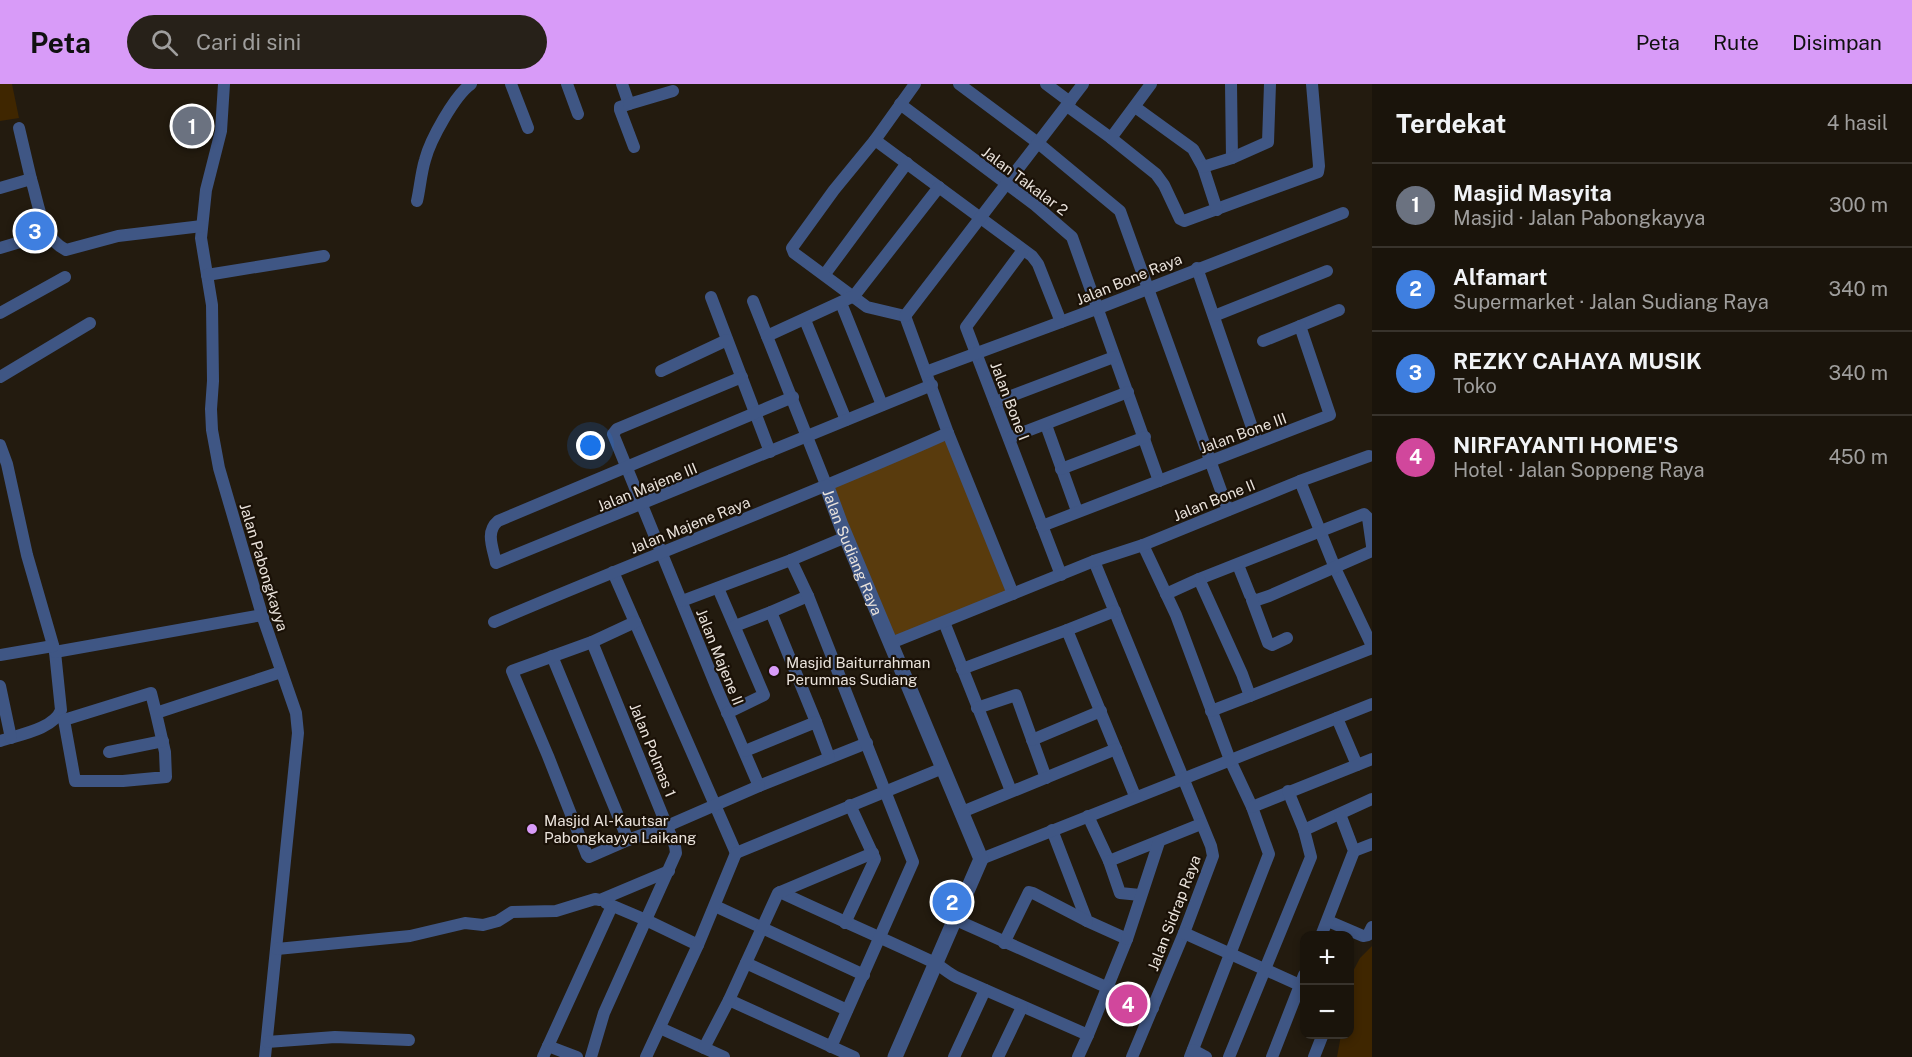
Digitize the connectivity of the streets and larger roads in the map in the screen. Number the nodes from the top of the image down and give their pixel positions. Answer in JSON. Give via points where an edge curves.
{"nodes":[{"id":1,"x":224,"y":84,"type":"edge"},
{"id":2,"x":511,"y":84,"type":"edge"},
{"id":3,"x":567,"y":84,"type":"edge"},
{"id":4,"x":622,"y":84,"type":"edge"},
{"id":5,"x":915,"y":84,"type":"edge"},
{"id":6,"x":959,"y":84,"type":"edge"},
{"id":7,"x":1046,"y":84,"type":"edge"},
{"id":8,"x":1083,"y":84,"type":"edge"},
{"id":9,"x":1151,"y":84,"type":"edge"},
{"id":10,"x":1230,"y":84,"type":"edge"},
{"id":11,"x":1270,"y":84,"type":"edge"},
{"id":12,"x":1312,"y":84,"type":"edge"},
{"id":13,"x":462,"y":86,"type":"edge"},
{"id":14,"x":674,"y":91,"type":"dead end"},
{"id":15,"x":629,"y":104,"type":"junction"},
{"id":16,"x":900,"y":104,"type":"junction"},
{"id":17,"x":1068,"y":104,"type":"junction"},
{"id":18,"x":1135,"y":107,"type":"junction"},
{"id":19,"x":578,"y":114,"type":"dead end"},
{"id":20,"x":19,"y":128,"type":"dead end"},
{"id":21,"x":528,"y":128,"type":"dead end"},
{"id":22,"x":1111,"y":138,"type":"junction"},
{"id":23,"x":875,"y":140,"type":"junction"},
{"id":24,"x":1038,"y":143,"type":"junction"},
{"id":25,"x":634,"y":147,"type":"dead end"},
{"id":26,"x":1232,"y":158,"type":"junction"},
{"id":27,"x":907,"y":163,"type":"junction"},
{"id":28,"x":1203,"y":167,"type":"junction"},
{"id":29,"x":31,"y":179,"type":"junction"},
{"id":30,"x":1007,"y":184,"type":"junction"},
{"id":31,"x":939,"y":187,"type":"junction"},
{"id":32,"x":0,"y":188,"type":"edge"},
{"id":33,"x":417,"y":201,"type":"dead end"},
{"id":34,"x":1217,"y":210,"type":"junction"},
{"id":35,"x":1342,"y":213,"type":"dead end"},
{"id":36,"x":980,"y":217,"type":"junction"},
{"id":37,"x":202,"y":226,"type":"junction"},
{"id":38,"x":48,"y":234,"type":"junction"},
{"id":39,"x":0,"y":248,"type":"edge"},
{"id":40,"x":1023,"y":250,"type":"junction"},
{"id":41,"x":324,"y":256,"type":"dead end"},
{"id":42,"x":1197,"y":268,"type":"junction"},
{"id":43,"x":1327,"y":271,"type":"dead end"},
{"id":44,"x":825,"y":274,"type":"junction"},
{"id":45,"x":207,"y":275,"type":"junction"},
{"id":46,"x":65,"y":277,"type":"dead end"},
{"id":47,"x":1147,"y":288,"type":"junction"},
{"id":48,"x":854,"y":296,"type":"junction"},
{"id":49,"x":711,"y":297,"type":"dead end"},
{"id":50,"x":753,"y":301,"type":"dead end"},
{"id":51,"x":841,"y":303,"type":"junction"},
{"id":52,"x":1096,"y":309,"type":"junction"},
{"id":53,"x":1339,"y":310,"type":"dead end"},
{"id":54,"x":0,"y":313,"type":"edge"},
{"id":55,"x":905,"y":316,"type":"junction"},
{"id":56,"x":1214,"y":316,"type":"junction"},
{"id":57,"x":808,"y":318,"type":"junction"},
{"id":58,"x":1061,"y":322,"type":"junction"},
{"id":59,"x":90,"y":323,"type":"dead end"},
{"id":60,"x":1300,"y":326,"type":"junction"},
{"id":61,"x":767,"y":336,"type":"junction"},
{"id":62,"x":727,"y":340,"type":"junction"},
{"id":63,"x":1263,"y":341,"type":"dead end"},
{"id":64,"x":976,"y":353,"type":"junction"},
{"id":65,"x":1114,"y":357,"type":"junction"},
{"id":66,"x":661,"y":371,"type":"dead end"},
{"id":67,"x":926,"y":372,"type":"junction"},
{"id":68,"x":0,"y":377,"type":"edge"},
{"id":69,"x":742,"y":377,"type":"junction"},
{"id":70,"x":932,"y":385,"type":"junction"},
{"id":71,"x":1128,"y":392,"type":"junction"},
{"id":72,"x":793,"y":397,"type":"junction"},
{"id":73,"x":995,"y":402,"type":"junction"},
{"id":74,"x":882,"y":405,"type":"junction"},
{"id":75,"x":756,"y":413,"type":"junction"},
{"id":76,"x":846,"y":420,"type":"junction"},
{"id":77,"x":1046,"y":425,"type":"junction"},
{"id":78,"x":948,"y":433,"type":"junction"},
{"id":79,"x":808,"y":437,"type":"junction"},
{"id":80,"x":1145,"y":437,"type":"junction"},
{"id":81,"x":1009,"y":438,"type":"junction"},
{"id":82,"x":1257,"y":442,"type":"junction"},
{"id":83,"x":0,"y":445,"type":"edge"},
{"id":84,"x":770,"y":452,"type":"junction"},
{"id":85,"x":1369,"y":456,"type":"dead end"},
{"id":86,"x":1209,"y":461,"type":"junction"},
{"id":87,"x":627,"y":466,"type":"junction"},
{"id":88,"x":1061,"y":469,"type":"junction"},
{"id":89,"x":1160,"y":480,"type":"junction"},
{"id":90,"x":1300,"y":481,"type":"junction"},
{"id":91,"x":827,"y":487,"type":"junction"},
{"id":92,"x":642,"y":505,"type":"junction"},
{"id":93,"x":1228,"y":510,"type":"junction"},
{"id":94,"x":1077,"y":511,"type":"junction"},
{"id":95,"x":1042,"y":526,"type":"junction"},
{"id":96,"x":1319,"y":532,"type":"junction"},
{"id":97,"x":846,"y":537,"type":"junction"},
{"id":98,"x":1143,"y":545,"type":"junction"},
{"id":99,"x":1372,"y":546,"type":"edge"},
{"id":100,"x":1372,"y":551,"type":"edge"},
{"id":101,"x":661,"y":553,"type":"junction"},
{"id":102,"x":791,"y":560,"type":"junction"},
{"id":103,"x":1094,"y":561,"type":"junction"},
{"id":104,"x":1238,"y":565,"type":"junction"},
{"id":105,"x":1335,"y":568,"type":"junction"},
{"id":106,"x":614,"y":572,"type":"junction"},
{"id":107,"x":1066,"y":573,"type":"junction"},
{"id":108,"x":1199,"y":579,"type":"junction"},
{"id":109,"x":718,"y":588,"type":"junction"},
{"id":110,"x":1013,"y":594,"type":"junction"},
{"id":111,"x":1166,"y":594,"type":"junction"},
{"id":112,"x":808,"y":596,"type":"junction"},
{"id":113,"x":1252,"y":600,"type":"junction"},
{"id":114,"x":682,"y":602,"type":"junction"},
{"id":115,"x":1115,"y":610,"type":"junction"},
{"id":116,"x":771,"y":612,"type":"junction"},
{"id":117,"x":262,"y":615,"type":"junction"},
{"id":118,"x":494,"y":622,"type":"dead end"},
{"id":119,"x":635,"y":622,"type":"junction"},
{"id":120,"x":944,"y":622,"type":"junction"},
{"id":121,"x":735,"y":626,"type":"junction"},
{"id":122,"x":1067,"y":630,"type":"junction"},
{"id":123,"x":1287,"y":638,"type":"dead end"},
{"id":124,"x":592,"y":642,"type":"junction"},
{"id":125,"x":891,"y":643,"type":"junction"},
{"id":126,"x":1372,"y":647,"type":"edge"},
{"id":127,"x":54,"y":649,"type":"junction"},
{"id":128,"x":0,"y":655,"type":"edge"},
{"id":129,"x":552,"y":656,"type":"junction"},
{"id":130,"x":962,"y":669,"type":"junction"},
{"id":131,"x":281,"y":672,"type":"junction"},
{"id":132,"x":0,"y":686,"type":"edge"},
{"id":133,"x":1250,"y":696,"type":"junction"},
{"id":134,"x":1372,"y":704,"type":"edge"},
{"id":135,"x":977,"y":708,"type":"junction"},
{"id":136,"x":1101,"y":711,"type":"junction"},
{"id":137,"x":1211,"y":711,"type":"junction"},
{"id":138,"x":156,"y":713,"type":"junction"},
{"id":139,"x":727,"y":713,"type":"junction"},
{"id":140,"x":1338,"y":718,"type":"junction"},
{"id":141,"x":816,"y":722,"type":"junction"},
{"id":142,"x":5,"y":740,"type":"edge"},
{"id":143,"x":1032,"y":740,"type":"junction"},
{"id":144,"x":163,"y":741,"type":"junction"},
{"id":145,"x":867,"y":743,"type":"junction"},
{"id":146,"x":1116,"y":749,"type":"junction"},
{"id":147,"x":745,"y":751,"type":"junction"},
{"id":148,"x":109,"y":753,"type":"dead end"},
{"id":149,"x":829,"y":757,"type":"junction"},
{"id":150,"x":1372,"y":759,"type":"edge"},
{"id":151,"x":1230,"y":760,"type":"junction"},
{"id":152,"x":1358,"y":765,"type":"junction"},
{"id":153,"x":943,"y":768,"type":"junction"},
{"id":154,"x":1046,"y":778,"type":"junction"},
{"id":155,"x":1184,"y":778,"type":"junction"},
{"id":156,"x":759,"y":786,"type":"junction"},
{"id":157,"x":886,"y":790,"type":"junction"},
{"id":158,"x":1011,"y":791,"type":"junction"},
{"id":159,"x":1288,"y":792,"type":"junction"},
{"id":160,"x":1135,"y":796,"type":"junction"},
{"id":161,"x":1372,"y":799,"type":"edge"},
{"id":162,"x":714,"y":805,"type":"junction"},
{"id":163,"x":850,"y":805,"type":"junction"},
{"id":164,"x":1252,"y":807,"type":"junction"},
{"id":165,"x":962,"y":812,"type":"junction"},
{"id":166,"x":1340,"y":814,"type":"junction"},
{"id":167,"x":1088,"y":816,"type":"junction"},
{"id":168,"x":1201,"y":824,"type":"junction"},
{"id":169,"x":667,"y":826,"type":"junction"},
{"id":170,"x":1052,"y":830,"type":"junction"},
{"id":171,"x":1304,"y":830,"type":"junction"},
{"id":172,"x":628,"y":840,"type":"junction"},
{"id":173,"x":1159,"y":842,"type":"junction"},
{"id":174,"x":1372,"y":844,"type":"edge"},
{"id":175,"x":1354,"y":851,"type":"junction"},
{"id":176,"x":736,"y":853,"type":"junction"},
{"id":177,"x":873,"y":854,"type":"junction"},
{"id":178,"x":981,"y":859,"type":"junction"},
{"id":179,"x":1109,"y":861,"type":"junction"},
{"id":180,"x":669,"y":871,"type":"junction"},
{"id":181,"x":780,"y":892,"type":"junction"},
{"id":182,"x":1140,"y":895,"type":"junction"},
{"id":183,"x":600,"y":900,"type":"junction"},
{"id":184,"x":612,"y":906,"type":"junction"},
{"id":185,"x":715,"y":906,"type":"junction"},
{"id":186,"x":646,"y":920,"type":"junction"},
{"id":187,"x":956,"y":920,"type":"junction"},
{"id":188,"x":1087,"y":921,"type":"junction"},
{"id":189,"x":1328,"y":921,"type":"junction"},
{"id":190,"x":845,"y":923,"type":"junction"},
{"id":191,"x":1372,"y":927,"type":"edge"},
{"id":192,"x":761,"y":928,"type":"junction"},
{"id":193,"x":1323,"y":931,"type":"edge"},
{"id":194,"x":1184,"y":933,"type":"junction"},
{"id":195,"x":879,"y":939,"type":"junction"},
{"id":196,"x":1126,"y":939,"type":"junction"},
{"id":197,"x":1004,"y":943,"type":"junction"},
{"id":198,"x":698,"y":945,"type":"junction"},
{"id":199,"x":277,"y":949,"type":"junction"},
{"id":200,"x":1231,"y":955,"type":"junction"},
{"id":201,"x":746,"y":963,"type":"junction"},
{"id":202,"x":936,"y":964,"type":"junction"},
{"id":203,"x":1264,"y":970,"type":"junction"},
{"id":204,"x":864,"y":975,"type":"junction"},
{"id":205,"x":1300,"y":981,"type":"edge"},
{"id":206,"x":1302,"y":985,"type":"edge"},
{"id":207,"x":1107,"y":988,"type":"junction"},
{"id":208,"x":985,"y":990,"type":"junction"},
{"id":209,"x":729,"y":1000,"type":"junction"},
{"id":210,"x":1022,"y":1007,"type":"junction"},
{"id":211,"x":1153,"y":1008,"type":"junction"},
{"id":212,"x":847,"y":1010,"type":"junction"},
{"id":213,"x":660,"y":1028,"type":"junction"},
{"id":214,"x":1088,"y":1035,"type":"junction"},
{"id":215,"x":1321,"y":1039,"type":"edge"},
{"id":216,"x":409,"y":1040,"type":"dead end"},
{"id":217,"x":267,"y":1042,"type":"junction"},
{"id":218,"x":831,"y":1047,"type":"junction"},
{"id":219,"x":704,"y":1048,"type":"junction"},
{"id":220,"x":546,"y":1051,"type":"edge"},
{"id":221,"x":1191,"y":1054,"type":"edge"},
{"id":222,"x":265,"y":1057,"type":"edge"},
{"id":223,"x":577,"y":1057,"type":"edge"},
{"id":224,"x":591,"y":1057,"type":"edge"},
{"id":225,"x":646,"y":1057,"type":"edge"},
{"id":226,"x":724,"y":1057,"type":"edge"},
{"id":227,"x":854,"y":1057,"type":"edge"},
{"id":228,"x":895,"y":1057,"type":"edge"},
{"id":229,"x":954,"y":1057,"type":"edge"},
{"id":230,"x":998,"y":1057,"type":"edge"},
{"id":231,"x":1078,"y":1057,"type":"edge"},
{"id":232,"x":1132,"y":1057,"type":"edge"},
{"id":233,"x":1206,"y":1057,"type":"edge"},
{"id":234,"x":1229,"y":1057,"type":"edge"},
{"id":235,"x":1272,"y":1057,"type":"edge"},
{"id":236,"x":1314,"y":1057,"type":"edge"}],
"edges":[{"from":1,"to":37,"type":"street","name":"Jalan Pabongkayya","via":[[221,131],[206,190]]},
{"from":2,"to":21,"type":"street"},
{"from":3,"to":19,"type":"street"},
{"from":4,"to":15,"type":"street"},
{"from":5,"to":16,"type":"street"},
{"from":6,"to":24,"type":"street"},
{"from":7,"to":17,"type":"street"},
{"from":8,"to":17,"type":"street"},
{"from":9,"to":18,"type":"street"},
{"from":10,"to":26,"type":"street"},
{"from":11,"to":26,"type":"street","via":[[1268,142]]},
{"from":12,"to":34,"type":"street","via":[[1318,172]]},
{"from":13,"to":33,"type":"street","via":[[425,159]]},
{"from":14,"to":15,"type":"street"},
{"from":15,"to":25,"type":"street","via":[[620,108]]},
{"from":16,"to":23,"type":"street"},
{"from":16,"to":30,"type":"street","name":"Jalan Takalar 2"},
{"from":17,"to":22,"type":"street"},
{"from":17,"to":24,"type":"street"},
{"from":18,"to":22,"type":"street"},
{"from":18,"to":28,"type":"street","via":[[1193,149]]},
{"from":20,"to":29,"type":"street"},
{"from":22,"to":34,"type":"street","via":[[1156,174],[1182,221]]},
{"from":23,"to":27,"type":"street"},
{"from":23,"to":44,"type":"street","via":[[793,246],[794,252]]},
{"from":24,"to":30,"type":"street"},
{"from":24,"to":47,"type":"street","via":[[1120,211]]},
{"from":26,"to":28,"type":"street"},
{"from":27,"to":31,"type":"street"},
{"from":27,"to":44,"type":"street"},
{"from":28,"to":34,"type":"street"},
{"from":29,"to":32,"type":"street"},
{"from":29,"to":38,"type":"street"},
{"from":30,"to":36,"type":"street"},
{"from":30,"to":52,"type":"street","name":"Jalan Takalar 2","via":[[1072,237]]},
{"from":31,"to":36,"type":"street"},
{"from":31,"to":48,"type":"street"},
{"from":35,"to":42,"type":"street","name":"Jalan Bone Raya"},
{"from":36,"to":40,"type":"street"},
{"from":36,"to":55,"type":"street"},
{"from":37,"to":38,"type":"street","via":[[118,236],[66,250]]},
{"from":37,"to":45,"type":"street","name":"Jalan Pabongkayya"},
{"from":38,"to":39,"type":"street"},
{"from":40,"to":58,"type":"street","via":[[1035,260]]},
{"from":40,"to":64,"type":"street","name":"Jalan Bone I","via":[[966,325]]},
{"from":41,"to":45,"type":"street"},
{"from":42,"to":47,"type":"street","name":"Jalan Bone Raya"},
{"from":42,"to":56,"type":"street"},
{"from":43,"to":56,"type":"street"},
{"from":44,"to":48,"type":"street"},
{"from":45,"to":117,"type":"street","name":"Jalan Pabongkayya","via":[[212,305],[212,430],[219,468]]},
{"from":46,"to":54,"type":"street"},
{"from":47,"to":52,"type":"street","name":"Jalan Bone Raya"},
{"from":47,"to":86,"type":"street"},
{"from":48,"to":51,"type":"street"},
{"from":48,"to":55,"type":"street","via":[[871,308]]},
{"from":49,"to":62,"type":"street"},
{"from":50,"to":61,"type":"street"},
{"from":51,"to":57,"type":"street"},
{"from":51,"to":74,"type":"street"},
{"from":52,"to":58,"type":"street","name":"Jalan Bone Raya"},
{"from":52,"to":65,"type":"street","name":"Jalan Takalar 2"},
{"from":53,"to":60,"type":"street"},
{"from":55,"to":67,"type":"street"},
{"from":56,"to":82,"type":"street"},
{"from":57,"to":61,"type":"street"},
{"from":57,"to":76,"type":"street"},
{"from":58,"to":64,"type":"street","name":"Jalan Bone Raya"},
{"from":59,"to":68,"type":"street"},
{"from":60,"to":63,"type":"street"},
{"from":60,"to":82,"type":"street","name":"Jalan Bone III","via":[[1330,415]]},
{"from":61,"to":72,"type":"street"},
{"from":62,"to":66,"type":"street"},
{"from":62,"to":69,"type":"street"},
{"from":64,"to":67,"type":"street","name":"Jalan Bone Raya"},
{"from":64,"to":73,"type":"street","name":"Jalan Bone I"},
{"from":65,"to":71,"type":"street","name":"Jalan Takalar 2"},
{"from":65,"to":73,"type":"street"},
{"from":67,"to":70,"type":"street"},
{"from":69,"to":75,"type":"street"},
{"from":69,"to":87,"type":"street","name":"Jalan Majene II","via":[[614,431]]},
{"from":70,"to":74,"type":"street","name":"Jalan Majene III"},
{"from":70,"to":78,"type":"street"},
{"from":71,"to":77,"type":"street"},
{"from":71,"to":80,"type":"street","name":"Jalan Takalar 2"},
{"from":72,"to":75,"type":"street"},
{"from":72,"to":79,"type":"street"},
{"from":73,"to":81,"type":"street","name":"Jalan Bone I"},
{"from":74,"to":76,"type":"street","name":"Jalan Majene III"},
{"from":75,"to":84,"type":"street"},
{"from":75,"to":87,"type":"street"},
{"from":76,"to":79,"type":"street","name":"Jalan Majene III"},
{"from":77,"to":81,"type":"street"},
{"from":77,"to":88,"type":"street"},
{"from":78,"to":91,"type":"street","name":"Jalan Sudiang Raya"},
{"from":78,"to":110,"type":"street"},
{"from":79,"to":84,"type":"street","name":"Jalan Majene III"},
{"from":79,"to":91,"type":"street"},
{"from":80,"to":88,"type":"street"},
{"from":80,"to":89,"type":"street","name":"Jalan Takalar 2"},
{"from":81,"to":95,"type":"street","name":"Jalan Bone I"},
{"from":82,"to":86,"type":"street","name":"Jalan Bone III"},
{"from":83,"to":127,"type":"street"},
{"from":84,"to":92,"type":"street","name":"Jalan Majene III"},
{"from":85,"to":90,"type":"street","name":"Jalan Bone II"},
{"from":86,"to":89,"type":"street","name":"Jalan Bone III"},
{"from":86,"to":93,"type":"street"},
{"from":87,"to":92,"type":"street","name":"Jalan Majene II"},
{"from":87,"to":92,"type":"street","name":"Jalan Majene III","via":[[498,521],[490,532],[496,563]]},
{"from":88,"to":94,"type":"street"},
{"from":89,"to":94,"type":"street","name":"Jalan Bone III"},
{"from":90,"to":93,"type":"street","name":"Jalan Bone II"},
{"from":90,"to":96,"type":"street"},
{"from":91,"to":97,"type":"street","name":"Jalan Sudiang Raya"},
{"from":91,"to":101,"type":"street","name":"Jalan Majene Raya"},
{"from":92,"to":101,"type":"street","name":"Jalan Majene II"},
{"from":93,"to":98,"type":"street","name":"Jalan Bone II"},
{"from":94,"to":95,"type":"street","name":"Jalan Bone III"},
{"from":95,"to":107,"type":"street","name":"Jalan Bone I"},
{"from":96,"to":99,"type":"street","via":[[1364,514]]},
{"from":96,"to":104,"type":"street"},
{"from":96,"to":105,"type":"street"},
{"from":97,"to":102,"type":"street"},
{"from":97,"to":125,"type":"street","name":"Jalan Sudiang Raya"},
{"from":98,"to":103,"type":"street","name":"Jalan Bone II"},
{"from":98,"to":111,"type":"street"},
{"from":100,"to":105,"type":"street"},
{"from":101,"to":106,"type":"street","name":"Jalan Majene Raya"},
{"from":101,"to":114,"type":"street","name":"Jalan Majene II"},
{"from":102,"to":109,"type":"street"},
{"from":102,"to":112,"type":"street"},
{"from":103,"to":107,"type":"street","name":"Jalan Bone II"},
{"from":103,"to":115,"type":"street","name":"Jalan Sidrap Raya"},
{"from":104,"to":108,"type":"street"},
{"from":104,"to":113,"type":"street"},
{"from":105,"to":113,"type":"street"},
{"from":105,"to":126,"type":"street"},
{"from":106,"to":118,"type":"street","name":"Jalan Majene Raya"},
{"from":106,"to":119,"type":"street"},
{"from":107,"to":110,"type":"street","name":"Jalan Bone II"},
{"from":108,"to":111,"type":"street"},
{"from":108,"to":133,"type":"street"},
{"from":109,"to":114,"type":"street"},
{"from":109,"to":121,"type":"street"},
{"from":110,"to":120,"type":"street","name":"Jalan Bone II"},
{"from":111,"to":137,"type":"street"},
{"from":112,"to":116,"type":"street"},
{"from":112,"to":145,"type":"street"},
{"from":113,"to":123,"type":"street","via":[[1268,643]]},
{"from":114,"to":139,"type":"street","name":"Jalan Majene II"},
{"from":115,"to":122,"type":"street"},
{"from":115,"to":155,"type":"street","name":"Jalan Sidrap Raya"},
{"from":116,"to":121,"type":"street"},
{"from":116,"to":141,"type":"street"},
{"from":117,"to":127,"type":"street"},
{"from":117,"to":131,"type":"street","name":"Jalan Pabongkayya"},
{"from":119,"to":124,"type":"street"},
{"from":119,"to":162,"type":"street"},
{"from":120,"to":125,"type":"street","name":"Jalan Bone II"},
{"from":120,"to":130,"type":"street"},
{"from":121,"to":139,"type":"street","via":[[764,695]]},
{"from":122,"to":130,"type":"street"},
{"from":122,"to":136,"type":"street"},
{"from":124,"to":129,"type":"street"},
{"from":124,"to":169,"type":"street","name":"Jalan Polmas 1"},
{"from":125,"to":153,"type":"street","name":"Jalan Sudiang Raya"},
{"from":126,"to":133,"type":"street"},
{"from":127,"to":128,"type":"street"},
{"from":127,"to":142,"type":"street","via":[[59,716],[51,724]]},
{"from":129,"to":172,"type":"street"},
{"from":129,"to":172,"type":"street","via":[[515,669],[513,678],[587,855]]},
{"from":130,"to":135,"type":"street"},
{"from":131,"to":138,"type":"street"},
{"from":131,"to":199,"type":"street","name":"Jalan Pabongkayya","via":[[296,713],[298,733]]},
{"from":132,"to":142,"type":"street"},
{"from":133,"to":137,"type":"street"},
{"from":134,"to":140,"type":"street"},
{"from":135,"to":143,"type":"street","via":[[1015,694]]},
{"from":135,"to":158,"type":"street"},
{"from":136,"to":143,"type":"street"},
{"from":136,"to":146,"type":"street"},
{"from":137,"to":151,"type":"street"},
{"from":138,"to":144,"type":"street"},
{"from":138,"to":144,"type":"street","via":[[152,693],[64,720],[75,781],[166,777]]},
{"from":139,"to":147,"type":"street","name":"Jalan Majene II"},
{"from":140,"to":151,"type":"street"},
{"from":140,"to":152,"type":"street"},
{"from":141,"to":147,"type":"street"},
{"from":141,"to":149,"type":"street"},
{"from":143,"to":154,"type":"street"},
{"from":144,"to":148,"type":"street"},
{"from":145,"to":149,"type":"street"},
{"from":145,"to":157,"type":"street"},
{"from":146,"to":154,"type":"street"},
{"from":146,"to":160,"type":"street"},
{"from":147,"to":156,"type":"street","name":"Jalan Majene II"},
{"from":149,"to":156,"type":"street"},
{"from":150,"to":152,"type":"street"},
{"from":151,"to":155,"type":"street"},
{"from":151,"to":164,"type":"street"},
{"from":152,"to":159,"type":"street"},
{"from":153,"to":157,"type":"street"},
{"from":153,"to":165,"type":"street","name":"Jalan Sudiang Raya"},
{"from":154,"to":158,"type":"street"},
{"from":155,"to":160,"type":"street"},
{"from":155,"to":168,"type":"street","name":"Jalan Sidrap Raya"},
{"from":156,"to":162,"type":"street"},
{"from":157,"to":163,"type":"street"},
{"from":157,"to":195,"type":"street","via":[[913,862]]},
{"from":158,"to":165,"type":"street"},
{"from":159,"to":164,"type":"street"},
{"from":159,"to":171,"type":"street"},
{"from":160,"to":167,"type":"street"},
{"from":161,"to":166,"type":"street"},
{"from":162,"to":169,"type":"street"},
{"from":162,"to":176,"type":"street"},
{"from":163,"to":176,"type":"street"},
{"from":163,"to":177,"type":"street"},
{"from":164,"to":200,"type":"street","via":[[1269,854]]},
{"from":165,"to":178,"type":"street","name":"Jalan Sudiang Raya"},
{"from":166,"to":171,"type":"street"},
{"from":166,"to":175,"type":"street"},
{"from":167,"to":170,"type":"street"},
{"from":167,"to":179,"type":"street"},
{"from":168,"to":173,"type":"street"},
{"from":168,"to":194,"type":"street","name":"Jalan Sidrap Raya","via":[[1213,856]]},
{"from":169,"to":172,"type":"street"},
{"from":169,"to":180,"type":"street","name":"Jalan Polmas 1","via":[[676,853]]},
{"from":170,"to":178,"type":"street"},
{"from":170,"to":188,"type":"street"},
{"from":171,"to":203,"type":"street","via":[[1311,857]]},
{"from":173,"to":179,"type":"street"},
{"from":173,"to":182,"type":"street"},
{"from":174,"to":175,"type":"street"},
{"from":175,"to":189,"type":"street"},
{"from":176,"to":185,"type":"street"},
{"from":177,"to":181,"type":"street"},
{"from":177,"to":190,"type":"street","via":[[875,859]]},
{"from":178,"to":187,"type":"street"},
{"from":179,"to":182,"type":"street","via":[[1120,892]]},
{"from":180,"to":183,"type":"street"},
{"from":180,"to":186,"type":"street","name":"Jalan Polmas 1"},
{"from":181,"to":190,"type":"street"},
{"from":181,"to":192,"type":"street"},
{"from":182,"to":196,"type":"street"},
{"from":183,"to":184,"type":"street"},
{"from":183,"to":199,"type":"street","via":[[556,911],[512,912],[483,925],[465,923],[410,936]]},
{"from":184,"to":186,"type":"street"},
{"from":184,"to":220,"type":"street"},
{"from":185,"to":192,"type":"street"},
{"from":185,"to":198,"type":"street"},
{"from":186,"to":198,"type":"street"},
{"from":186,"to":224,"type":"street","name":"Jalan Polmas 1","via":[[604,1013]]},
{"from":187,"to":197,"type":"street"},
{"from":187,"to":202,"type":"street"},
{"from":188,"to":196,"type":"street"},
{"from":188,"to":197,"type":"street","via":[[1029,892]]},
{"from":189,"to":191,"type":"street","via":[[1363,936]]},
{"from":189,"to":193,"type":"street"},
{"from":190,"to":195,"type":"street"},
{"from":192,"to":201,"type":"street"},
{"from":192,"to":204,"type":"street"},
{"from":194,"to":200,"type":"street"},
{"from":194,"to":211,"type":"street","name":"Jalan Sidrap Raya"},
{"from":195,"to":202,"type":"street"},
{"from":195,"to":204,"type":"street"},
{"from":196,"to":207,"type":"street"},
{"from":197,"to":207,"type":"street"},
{"from":198,"to":213,"type":"street"},
{"from":199,"to":217,"type":"street","name":"Jalan Pabongkayya"},
{"from":200,"to":203,"type":"street"},
{"from":200,"to":221,"type":"street"},
{"from":201,"to":209,"type":"street"},
{"from":201,"to":212,"type":"street"},
{"from":202,"to":208,"type":"street"},
{"from":202,"to":228,"type":"street"},
{"from":203,"to":205,"type":"street"},
{"from":203,"to":234,"type":"street"},
{"from":204,"to":212,"type":"street"},
{"from":206,"to":235,"type":"street"},
{"from":207,"to":211,"type":"street"},
{"from":207,"to":214,"type":"street"},
{"from":208,"to":210,"type":"street"},
{"from":208,"to":229,"type":"street"},
{"from":209,"to":218,"type":"street"},
{"from":209,"to":219,"type":"street"},
{"from":210,"to":214,"type":"street"},
{"from":210,"to":230,"type":"street"},
{"from":211,"to":232,"type":"street","name":"Jalan Sidrap Raya"},
{"from":212,"to":218,"type":"street"},
{"from":213,"to":219,"type":"street"},
{"from":213,"to":225,"type":"street"},
{"from":214,"to":231,"type":"street"},
{"from":215,"to":236,"type":"street"},
{"from":216,"to":217,"type":"street","via":[[335,1037]]},
{"from":217,"to":222,"type":"street","name":"Jalan Pabongkayya"},
{"from":218,"to":227,"type":"street"},
{"from":219,"to":226,"type":"street"},
{"from":220,"to":223,"type":"street"},
{"from":221,"to":233,"type":"street"}]}
